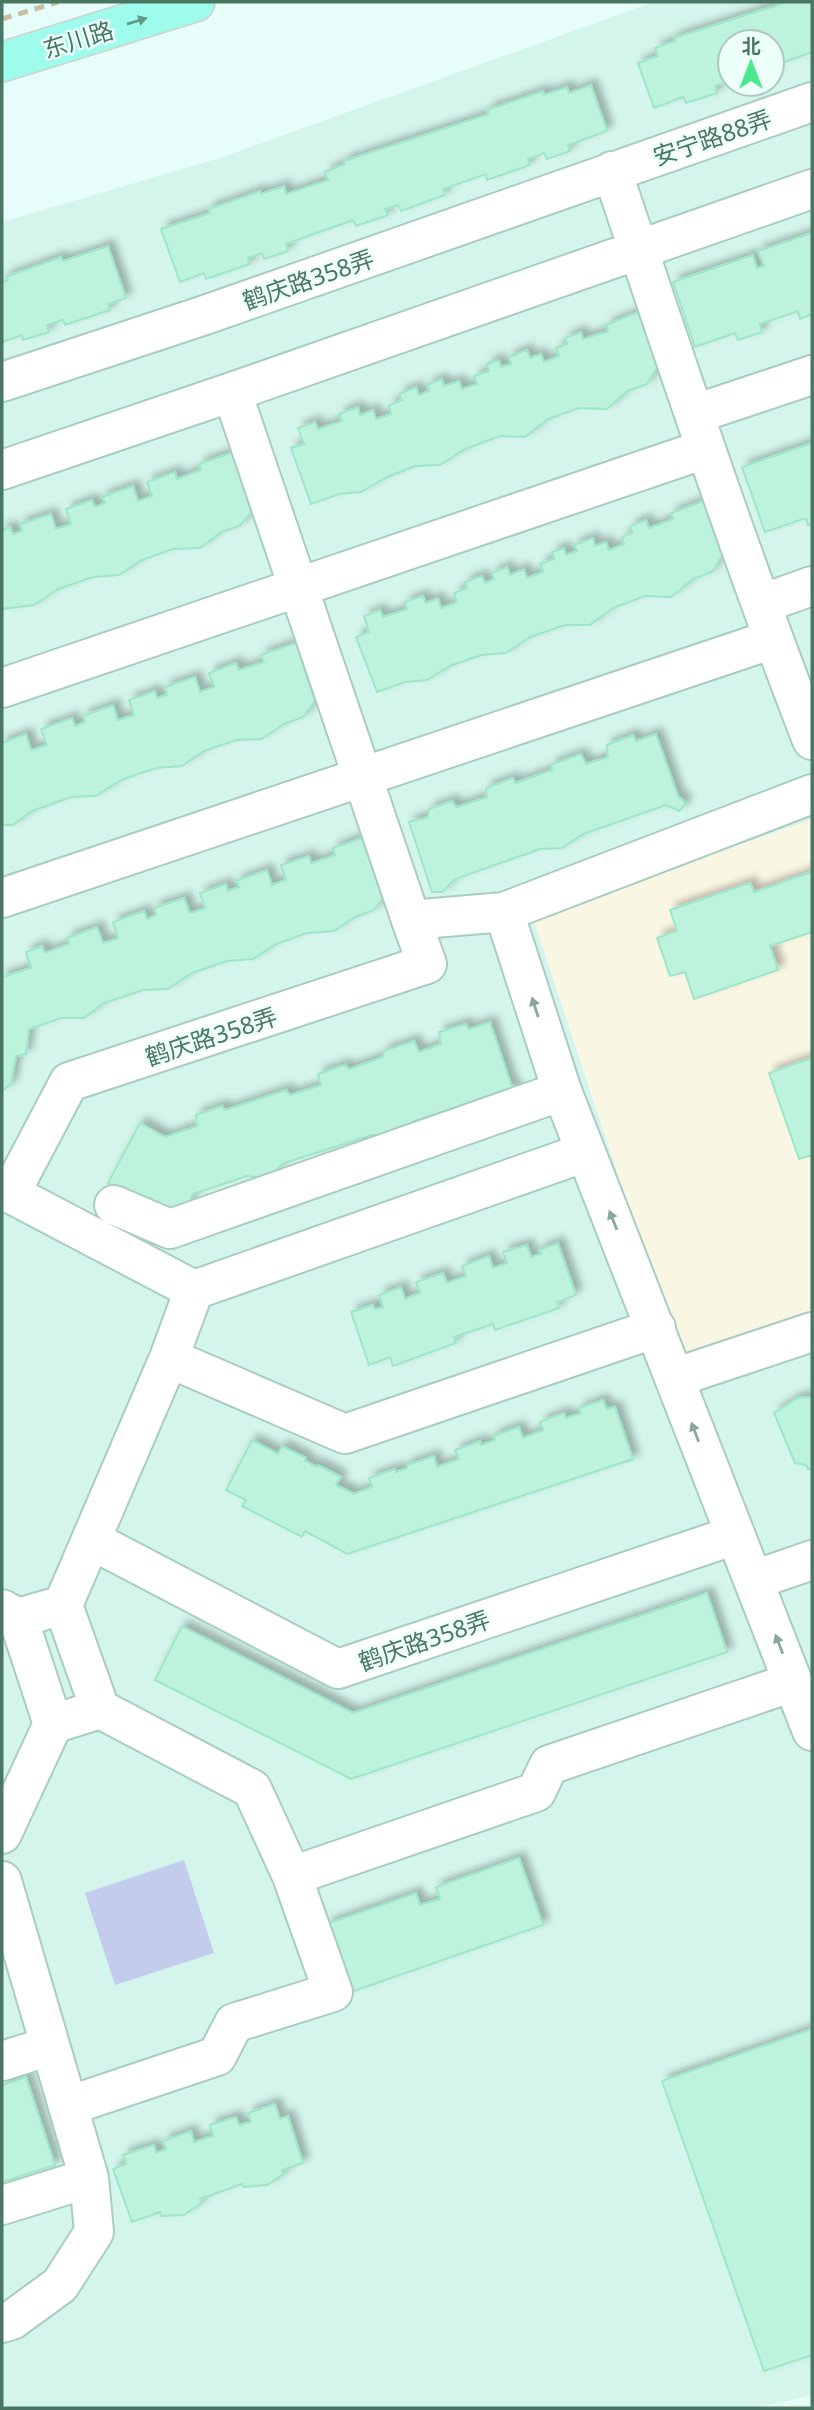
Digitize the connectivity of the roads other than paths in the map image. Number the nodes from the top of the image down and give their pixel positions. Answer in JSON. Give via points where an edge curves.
{"nodes":[{"id":1,"x":195,"y":2,"type":"edge"},
{"id":2,"x":2,"y":62,"type":"edge"},
{"id":3,"x":812,"y":102,"type":"edge"},
{"id":4,"x":612,"y":171,"type":"junction"},
{"id":5,"x":812,"y":189,"type":"edge"},
{"id":6,"x":639,"y":249,"type":"junction"},
{"id":7,"x":812,"y":375,"type":"edge"},
{"id":8,"x":2,"y":382,"type":"edge"},
{"id":9,"x":232,"y":392,"type":"junction"},
{"id":10,"x":700,"y":431,"type":"junction"},
{"id":11,"x":2,"y":470,"type":"edge"},
{"id":12,"x":812,"y":586,"type":"edge"},
{"id":13,"x":298,"y":587,"type":"junction"},
{"id":14,"x":767,"y":622,"type":"junction"},
{"id":15,"x":2,"y":688,"type":"edge"},
{"id":16,"x":812,"y":740,"type":"edge"},
{"id":17,"x":362,"y":778,"type":"junction"},
{"id":18,"x":812,"y":794,"type":"edge"},
{"id":19,"x":2,"y":898,"type":"edge"},
{"id":20,"x":504,"y":912,"type":"junction"},
{"id":21,"x":411,"y":920,"type":"junction"},
{"id":22,"x":562,"y":1091,"type":"junction"},
{"id":23,"x":586,"y":1152,"type":"junction"},
{"id":24,"x":6,"y":1192,"type":"edge"},
{"id":25,"x":114,"y":1205,"type":"dead end"},
{"id":26,"x":194,"y":1290,"type":"junction"},
{"id":27,"x":656,"y":1328,"type":"junction"},
{"id":28,"x":812,"y":1332,"type":"edge"},
{"id":29,"x":169,"y":1358,"type":"junction"},
{"id":30,"x":674,"y":1378,"type":"junction"},
{"id":31,"x":734,"y":1535,"type":"junction"},
{"id":32,"x":91,"y":1540,"type":"junction"},
{"id":33,"x":812,"y":1560,"type":"edge"},
{"id":34,"x":754,"y":1580,"type":"junction"},
{"id":35,"x":63,"y":1605,"type":"junction"},
{"id":36,"x":10,"y":1613,"type":"edge"},
{"id":37,"x":793,"y":1682,"type":"junction"},
{"id":38,"x":100,"y":1709,"type":"junction"},
{"id":39,"x":53,"y":1724,"type":"junction"},
{"id":40,"x":812,"y":1731,"type":"edge"},
{"id":41,"x":2,"y":1834,"type":"edge"},
{"id":42,"x":292,"y":1876,"type":"junction"},
{"id":43,"x":2,"y":1881,"type":"edge"},
{"id":44,"x":50,"y":2046,"type":"junction"},
{"id":45,"x":2,"y":2061,"type":"edge"},
{"id":46,"x":68,"y":2106,"type":"junction"},
{"id":47,"x":89,"y":2178,"type":"junction"},
{"id":48,"x":2,"y":2205,"type":"edge"},
{"id":49,"x":2,"y":2323,"type":"edge"}],
"edges":[{"from":2,"to":1,"type":"main road","name":"东川路","one_way":true},
{"from":3,"to":4,"type":"street","name":"安宁路88弄"},
{"from":4,"to":6,"type":"street"},
{"from":4,"to":8,"type":"street","name":"鹤庆路358弄"},
{"from":5,"to":6,"type":"street"},
{"from":6,"to":9,"type":"street"},
{"from":6,"to":10,"type":"street"},
{"from":7,"to":10,"type":"street"},
{"from":9,"to":11,"type":"street"},
{"from":9,"to":13,"type":"street","name":"鹤庆路358弄"},
{"from":10,"to":13,"type":"street"},
{"from":10,"to":14,"type":"street"},
{"from":12,"to":14,"type":"street"},
{"from":13,"to":15,"type":"street"},
{"from":13,"to":17,"type":"street","name":"鹤庆路358弄"},
{"from":14,"to":16,"type":"street"},
{"from":14,"to":17,"type":"street"},
{"from":17,"to":19,"type":"street"},
{"from":17,"to":21,"type":"street","name":"鹤庆路358弄"},
{"from":18,"to":20,"type":"street"},
{"from":20,"to":21,"type":"street"},
{"from":22,"to":20,"type":"street","one_way":true},
{"from":21,"to":24,"type":"street","name":"鹤庆路358弄","via":[[427,964],[69,1082]]},
{"from":22,"to":23,"type":"street"},
{"from":22,"to":25,"type":"street","via":[[170,1229]]},
{"from":23,"to":26,"type":"street"},
{"from":27,"to":23,"type":"street","one_way":true},
{"from":24,"to":26,"type":"street"},
{"from":26,"to":29,"type":"street"},
{"from":27,"to":29,"type":"street","via":[[345,1434]]},
{"from":27,"to":30,"type":"street"},
{"from":28,"to":30,"type":"street"},
{"from":29,"to":32,"type":"street"},
{"from":31,"to":30,"type":"street","one_way":true},
{"from":31,"to":32,"type":"street","name":"鹤庆路358弄","via":[[338,1669]]},
{"from":31,"to":34,"type":"street"},
{"from":32,"to":35,"type":"street"},
{"from":33,"to":34,"type":"street"},
{"from":37,"to":34,"type":"street","one_way":true},
{"from":35,"to":36,"type":"street"},
{"from":35,"to":38,"type":"street"},
{"from":36,"to":39,"type":"street"},
{"from":37,"to":40,"type":"street"},
{"from":37,"to":42,"type":"street","via":[[549,1765],[536,1792]]},
{"from":38,"to":39,"type":"street"},
{"from":38,"to":42,"type":"street","via":[[252,1789]]},
{"from":39,"to":41,"type":"street"},
{"from":42,"to":46,"type":"street","via":[[333,1992],[234,2023],[217,2056]]},
{"from":43,"to":44,"type":"street"},
{"from":44,"to":45,"type":"street"},
{"from":44,"to":46,"type":"street"},
{"from":46,"to":47,"type":"street"},
{"from":47,"to":48,"type":"street"},
{"from":47,"to":49,"type":"street","via":[[94,2232],[60,2285]]}]}
